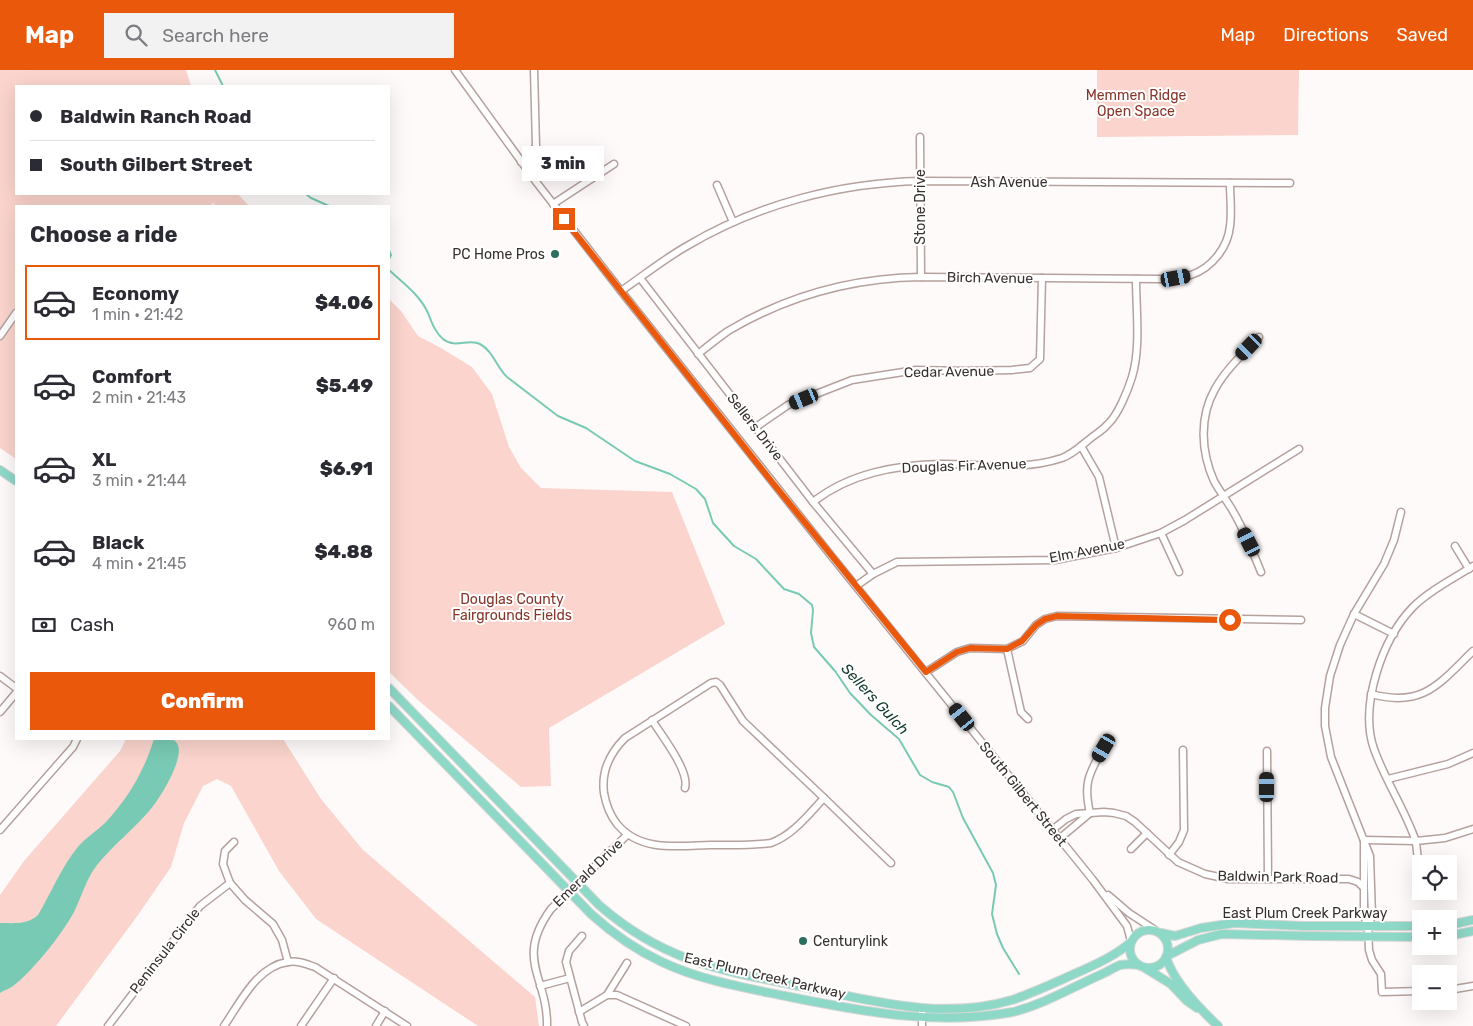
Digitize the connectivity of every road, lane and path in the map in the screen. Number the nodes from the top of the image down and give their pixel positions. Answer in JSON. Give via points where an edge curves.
{"nodes":[{"id":1,"x":455,"y":70,"type":"edge"},
{"id":2,"x":534,"y":70,"type":"edge"},
{"id":3,"x":920,"y":137,"type":"dead end"},
{"id":4,"x":521,"y":162,"type":"junction"},
{"id":5,"x":614,"y":164,"type":"dead end"},
{"id":6,"x":920,"y":181,"type":"junction"},
{"id":7,"x":1230,"y":183,"type":"junction"},
{"id":8,"x":1290,"y":183,"type":"dead end"},
{"id":9,"x":717,"y":185,"type":"dead end"},
{"id":10,"x":553,"y":204,"type":"junction"},
{"id":11,"x":733,"y":222,"type":"junction"},
{"id":12,"x":921,"y":277,"type":"junction"},
{"id":13,"x":640,"y":278,"type":"junction"},
{"id":14,"x":1042,"y":278,"type":"junction"},
{"id":15,"x":1136,"y":278,"type":"junction"},
{"id":16,"x":621,"y":291,"type":"junction"},
{"id":17,"x":15,"y":314,"type":"edge"},
{"id":18,"x":0,"y":336,"type":"edge"},
{"id":19,"x":1259,"y":337,"type":"dead end"},
{"id":20,"x":698,"y":354,"type":"junction"},
{"id":21,"x":756,"y":427,"type":"junction"},
{"id":22,"x":1081,"y":446,"type":"junction"},
{"id":23,"x":1299,"y":449,"type":"dead end"},
{"id":24,"x":0,"y":470,"type":"edge"},
{"id":25,"x":15,"y":480,"type":"edge"},
{"id":26,"x":1223,"y":496,"type":"junction"},
{"id":27,"x":813,"y":502,"type":"junction"},
{"id":28,"x":1401,"y":512,"type":"dead end"},
{"id":29,"x":1161,"y":533,"type":"junction"},
{"id":30,"x":1455,"y":546,"type":"dead end"},
{"id":31,"x":1116,"y":548,"type":"junction"},
{"id":32,"x":1471,"y":567,"type":"edge"},
{"id":33,"x":1179,"y":572,"type":"dead end"},
{"id":34,"x":1261,"y":572,"type":"dead end"},
{"id":35,"x":873,"y":574,"type":"junction"},
{"id":36,"x":856,"y":586,"type":"junction"},
{"id":37,"x":1354,"y":614,"type":"junction"},
{"id":38,"x":1301,"y":620,"type":"dead end"},
{"id":39,"x":1394,"y":634,"type":"junction"},
{"id":40,"x":1007,"y":649,"type":"junction"},
{"id":41,"x":1473,"y":651,"type":"edge"},
{"id":42,"x":926,"y":672,"type":"junction"},
{"id":43,"x":0,"y":676,"type":"edge"},
{"id":44,"x":15,"y":687,"type":"edge"},
{"id":45,"x":390,"y":689,"type":"edge"},
{"id":46,"x":15,"y":694,"type":"edge"},
{"id":47,"x":1371,"y":694,"type":"junction"},
{"id":48,"x":390,"y":707,"type":"edge"},
{"id":49,"x":0,"y":712,"type":"edge"},
{"id":50,"x":1028,"y":719,"type":"dead end"},
{"id":51,"x":652,"y":720,"type":"junction"},
{"id":52,"x":77,"y":740,"type":"edge"},
{"id":53,"x":1104,"y":748,"type":"dead end"},
{"id":54,"x":1182,"y":750,"type":"dead end"},
{"id":55,"x":1267,"y":751,"type":"dead end"},
{"id":56,"x":1473,"y":753,"type":"edge"},
{"id":57,"x":1388,"y":779,"type":"junction"},
{"id":58,"x":685,"y":788,"type":"dead end"},
{"id":59,"x":824,"y":798,"type":"junction"},
{"id":60,"x":1090,"y":813,"type":"junction"},
{"id":61,"x":1473,"y":829,"type":"edge"},
{"id":62,"x":0,"y":830,"type":"edge"},
{"id":63,"x":1052,"y":830,"type":"junction"},
{"id":64,"x":1147,"y":833,"type":"junction"},
{"id":65,"x":627,"y":835,"type":"junction"},
{"id":66,"x":1059,"y":838,"type":"junction"},
{"id":67,"x":1364,"y":840,"type":"junction"},
{"id":68,"x":1416,"y":841,"type":"junction"},
{"id":69,"x":234,"y":842,"type":"dead end"},
{"id":70,"x":1131,"y":849,"type":"dead end"},
{"id":71,"x":1169,"y":855,"type":"junction"},
{"id":72,"x":1417,"y":855,"type":"edge"},
{"id":73,"x":891,"y":863,"type":"dead end"},
{"id":74,"x":1268,"y":878,"type":"junction"},
{"id":75,"x":1093,"y":880,"type":"junction"},
{"id":76,"x":230,"y":883,"type":"junction"},
{"id":77,"x":577,"y":883,"type":"junction"},
{"id":78,"x":1364,"y":888,"type":"junction"},
{"id":79,"x":568,"y":892,"type":"junction"},
{"id":80,"x":1473,"y":920,"type":"edge"},
{"id":81,"x":1457,"y":923,"type":"edge"},
{"id":82,"x":1303,"y":926,"type":"junction"},
{"id":83,"x":1368,"y":926,"type":"junction"},
{"id":84,"x":1412,"y":926,"type":"edge"},
{"id":85,"x":1158,"y":931,"type":"junction"},
{"id":86,"x":1473,"y":931,"type":"edge"},
{"id":87,"x":1249,"y":933,"type":"junction"},
{"id":88,"x":1457,"y":934,"type":"edge"},
{"id":89,"x":582,"y":936,"type":"dead end"},
{"id":90,"x":1369,"y":936,"type":"junction"},
{"id":91,"x":1412,"y":937,"type":"edge"},
{"id":92,"x":1131,"y":941,"type":"junction"},
{"id":93,"x":1167,"y":957,"type":"junction"},
{"id":94,"x":288,"y":962,"type":"junction"},
{"id":95,"x":627,"y":962,"type":"dead end"},
{"id":96,"x":1141,"y":966,"type":"junction"},
{"id":97,"x":334,"y":978,"type":"junction"},
{"id":98,"x":570,"y":978,"type":"junction"},
{"id":99,"x":540,"y":986,"type":"junction"},
{"id":100,"x":1473,"y":986,"type":"edge"},
{"id":101,"x":1457,"y":989,"type":"edge"},
{"id":102,"x":1412,"y":991,"type":"edge"},
{"id":103,"x":607,"y":995,"type":"junction"},
{"id":104,"x":922,"y":1009,"type":"junction"},
{"id":105,"x":385,"y":1012,"type":"junction"},
{"id":106,"x":579,"y":1012,"type":"junction"},
{"id":107,"x":1205,"y":1014,"type":"junction"},
{"id":108,"x":922,"y":1023,"type":"edge"},
{"id":109,"x":108,"y":1026,"type":"edge"},
{"id":110,"x":224,"y":1026,"type":"edge"},
{"id":111,"x":302,"y":1026,"type":"edge"},
{"id":112,"x":376,"y":1026,"type":"edge"},
{"id":113,"x":407,"y":1026,"type":"edge"},
{"id":114,"x":547,"y":1026,"type":"edge"},
{"id":115,"x":584,"y":1026,"type":"edge"},
{"id":116,"x":686,"y":1026,"type":"edge"},
{"id":117,"x":1218,"y":1026,"type":"edge"}],
"edges":[{"from":1,"to":4,"type":"street","name":"South Gilbert Street"},
{"from":2,"to":4,"type":"street","via":[[536,146]]},
{"from":3,"to":6,"type":"street","name":"Stone Drive"},
{"from":4,"to":10,"type":"street","name":"South Gilbert Street"},
{"from":5,"to":10,"type":"street"},
{"from":6,"to":7,"type":"street","name":"Ash Avenue"},
{"from":6,"to":11,"type":"street","name":"Ash Avenue","via":[[840,188],[772,206]]},
{"from":6,"to":12,"type":"street","name":"Stone Drive"},
{"from":7,"to":8,"type":"street","name":"Ash Avenue"},
{"from":7,"to":15,"type":"street","name":"Birch Avenue","via":[[1228,237],[1215,259],[1192,275]]},
{"from":9,"to":11,"type":"street"},
{"from":10,"to":16,"type":"street","name":"South Gilbert Street"},
{"from":11,"to":13,"type":"street","name":"Ash Avenue","via":[[687,246]]},
{"from":12,"to":14,"type":"street","name":"Birch Avenue"},
{"from":12,"to":20,"type":"street","name":"Birch Avenue","via":[[868,281],[790,301],[726,332]]},
{"from":13,"to":16,"type":"street","name":"Ash Avenue"},
{"from":13,"to":20,"type":"street","name":"Sellers Drive"},
{"from":14,"to":15,"type":"street","name":"Birch Avenue"},
{"from":14,"to":21,"type":"street","name":"Cedar Avenue","via":[[1040,359],[1030,368],[965,372],[916,370],[852,380],[788,405]]},
{"from":15,"to":22,"type":"street","name":"Douglas Fir Avenue","via":[[1136,349],[1132,376],[1109,424]]},
{"from":16,"to":36,"type":"street","name":"South Gilbert Street"},
{"from":17,"to":18,"type":"street"},
{"from":19,"to":26,"type":"street","via":[[1224,375],[1207,406],[1205,455]]},
{"from":20,"to":21,"type":"street","name":"Sellers Drive"},
{"from":21,"to":27,"type":"street","name":"Sellers Drive"},
{"from":22,"to":27,"type":"street","name":"Douglas Fir Avenue","via":[[1064,457],[1024,465],[942,464],[868,473],[828,490]]},
{"from":22,"to":31,"type":"street","via":[[1099,477]]},
{"from":23,"to":26,"type":"street","name":"Elm Avenue"},
{"from":24,"to":25,"type":"main road"},
{"from":26,"to":29,"type":"street","name":"Elm Avenue"},
{"from":26,"to":34,"type":"street","via":[[1249,542]]},
{"from":27,"to":35,"type":"street","name":"Sellers Drive"},
{"from":28,"to":37,"type":"street","via":[[1384,564]]},
{"from":29,"to":31,"type":"street","name":"Elm Avenue"},
{"from":29,"to":33,"type":"street"},
{"from":30,"to":32,"type":"street"},
{"from":31,"to":35,"type":"street","name":"Elm Avenue","via":[[1055,560],[897,562]]},
{"from":32,"to":39,"type":"street","via":[[1425,596],[1402,620]]},
{"from":35,"to":36,"type":"street","name":"Elm Avenue"},
{"from":36,"to":42,"type":"street","name":"South Gilbert Street"},
{"from":37,"to":39,"type":"street"},
{"from":37,"to":67,"type":"street","via":[[1330,676],[1325,726],[1332,763]]},
{"from":38,"to":40,"type":"street","via":[[1057,616],[1045,619],[1022,641]]},
{"from":39,"to":47,"type":"street"},
{"from":40,"to":42,"type":"street","via":[[970,648],[957,652]]},
{"from":40,"to":50,"type":"street","via":[[1021,712]]},
{"from":41,"to":47,"type":"street","via":[[1437,686],[1421,695],[1402,698]]},
{"from":42,"to":63,"type":"street","name":"South Gilbert Street"},
{"from":43,"to":44,"type":"street"},
{"from":45,"to":77,"type":"main road","name":"East Plum Creek Parkway"},
{"from":46,"to":49,"type":"street"},
{"from":47,"to":57,"type":"street","via":[[1371,735]]},
{"from":48,"to":79,"type":"main road","name":"East Plum Creek Parkway"},
{"from":51,"to":58,"type":"street","via":[[682,769],[686,778]]},
{"from":51,"to":59,"type":"street","via":[[711,682],[716,682],[743,721]]},
{"from":51,"to":65,"type":"street","via":[[616,746],[606,765],[605,802]]},
{"from":52,"to":62,"type":"street"},
{"from":53,"to":60,"type":"street","via":[[1086,786]]},
{"from":54,"to":71,"type":"street","via":[[1184,830]]},
{"from":55,"to":74,"type":"street"},
{"from":56,"to":57,"type":"street","via":[[1448,764]]},
{"from":57,"to":68,"type":"street"},
{"from":59,"to":65,"type":"street","via":[[787,836],[770,843],[666,846],[644,843]]},
{"from":59,"to":73,"type":"street"},
{"from":60,"to":63,"type":"street","name":"Baldwin Park Road","via":[[1071,816]]},
{"from":60,"to":64,"type":"street","name":"Baldwin Park Road","via":[[1126,816]]},
{"from":60,"to":66,"type":"street"},
{"from":61,"to":68,"type":"street","via":[[1445,838]]},
{"from":63,"to":66,"type":"street","name":"South Gilbert Street"},
{"from":64,"to":70,"type":"street"},
{"from":64,"to":71,"type":"street","name":"Baldwin Park Road"},
{"from":65,"to":77,"type":"street","name":"Emerald Drive"},
{"from":66,"to":75,"type":"street","name":"South Gilbert Street"},
{"from":67,"to":68,"type":"street"},
{"from":67,"to":78,"type":"street"},
{"from":67,"to":83,"type":"street","via":[[1371,862],[1372,916]]},
{"from":68,"to":72,"type":"street"},
{"from":69,"to":76,"type":"street","via":[[225,850],[223,864]]},
{"from":71,"to":74,"type":"street","name":"Baldwin Park Road","via":[[1205,874],[1228,878]]},
{"from":74,"to":78,"type":"street","name":"Baldwin Park Road","via":[[1340,878],[1355,880]]},
{"from":75,"to":85,"type":"street","name":"South Gilbert Street","via":[[1125,910]]},
{"from":75,"to":92,"type":"street","name":"South Gilbert Street","via":[[1127,926]]},
{"from":76,"to":94,"type":"street","via":[[274,924]]},
{"from":76,"to":109,"type":"street","name":"Peninsula Circle","via":[[200,906]]},
{"from":77,"to":79,"type":"street","name":"Emerald Drive"},
{"from":77,"to":104,"type":"main road","name":"East Plum Creek Parkway","via":[[604,910],[633,932],[694,962],[768,980]]},
{"from":78,"to":83,"type":"street","via":[[1364,916]]},
{"from":79,"to":99,"type":"street","name":"Emerald Drive","via":[[551,909],[537,934],[533,955]]},
{"from":79,"to":108,"type":"main road","name":"East Plum Creek Parkway","via":[[626,942],[690,974]]},
{"from":80,"to":81,"type":"main road"},
{"from":82,"to":83,"type":"main road","name":"East Plum Creek Parkway"},
{"from":82,"to":85,"type":"main road","name":"East Plum Creek Parkway","via":[[1234,923],[1175,936]]},
{"from":82,"to":87,"type":"main road","via":[[1291,931],[1256,929]]},
{"from":83,"to":84,"type":"main road","name":"East Plum Creek Parkway"},
{"from":83,"to":90,"type":"street"},
{"from":85,"to":92,"type":"main road","via":[[1141,931]]},
{"from":85,"to":93,"type":"main road","via":[[1168,943]]},
{"from":86,"to":88,"type":"main road"},
{"from":87,"to":90,"type":"main road","name":"East Plum Creek Parkway"},
{"from":87,"to":93,"type":"main road","name":"East Plum Creek Parkway","via":[[1210,936]]},
{"from":89,"to":98,"type":"street","via":[[569,951],[566,962]]},
{"from":90,"to":91,"type":"main road","name":"East Plum Creek Parkway"},
{"from":90,"to":102,"type":"street","via":[[1369,950],[1381,974],[1382,992]]},
{"from":92,"to":96,"type":"main road","via":[[1131,954]]},
{"from":92,"to":104,"type":"main road","name":"East Plum Creek Parkway","via":[[1120,951],[1095,964],[1010,1000],[975,1007]]},
{"from":93,"to":96,"type":"main road","via":[[1156,967]]},
{"from":93,"to":107,"type":"main road","via":[[1174,975]]},
{"from":94,"to":97,"type":"street","via":[[301,962]]},
{"from":94,"to":110,"type":"street","via":[[266,972],[254,982]]},
{"from":95,"to":103,"type":"street"},
{"from":96,"to":107,"type":"main road","via":[[1172,984]]},
{"from":96,"to":108,"type":"main road","name":"East Plum Creek Parkway","via":[[1118,966],[1014,1012],[977,1019]]},
{"from":97,"to":105,"type":"street"},
{"from":97,"to":111,"type":"street"},
{"from":98,"to":99,"type":"street"},
{"from":98,"to":106,"type":"street"},
{"from":99,"to":114,"type":"street","name":"Emerald Drive"},
{"from":100,"to":101,"type":"street"},
{"from":103,"to":106,"type":"street"},
{"from":103,"to":116,"type":"street","via":[[617,996]]},
{"from":104,"to":108,"type":"street"},
{"from":105,"to":112,"type":"street"},
{"from":105,"to":113,"type":"street"},
{"from":106,"to":115,"type":"street"},
{"from":107,"to":117,"type":"main road"}]}
